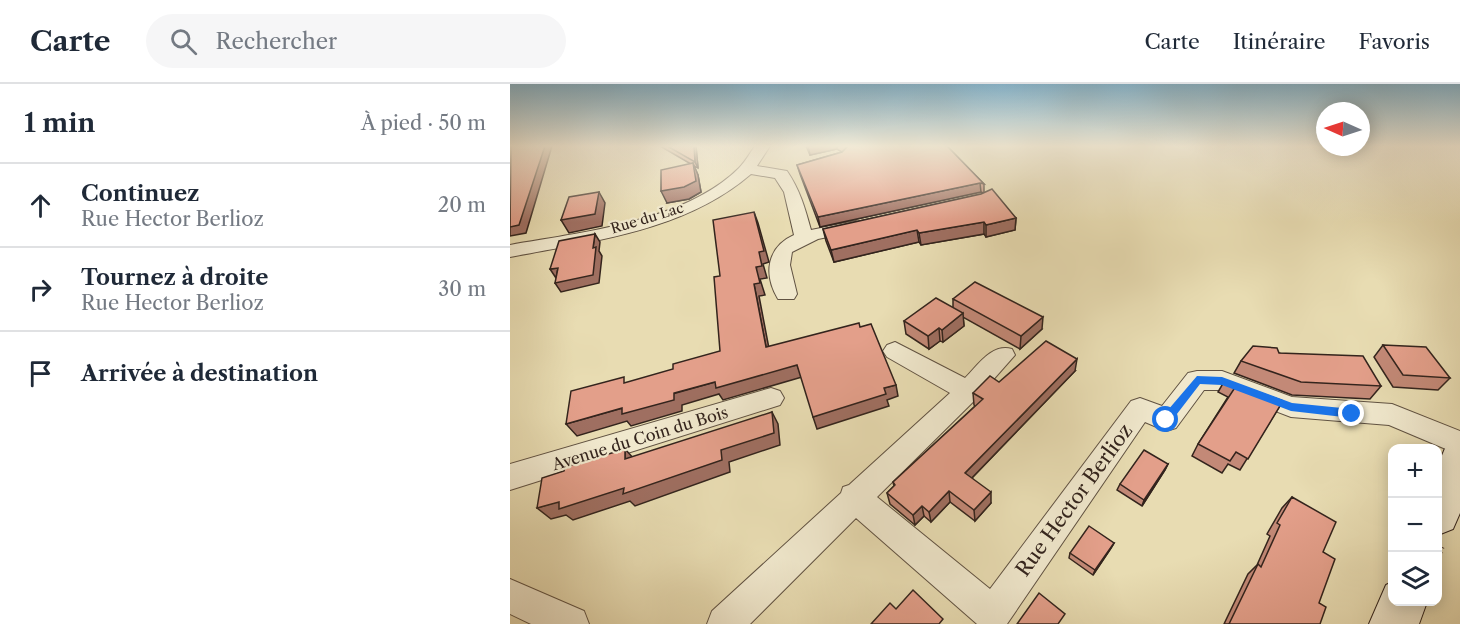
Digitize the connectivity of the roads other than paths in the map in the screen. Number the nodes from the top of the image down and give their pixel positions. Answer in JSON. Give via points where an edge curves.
{"nodes":[{"id":1,"x":745,"y":171,"type":"edge"},
{"id":2,"x":786,"y":171,"type":"edge"},
{"id":3,"x":870,"y":223,"type":"edge"},
{"id":4,"x":804,"y":238,"type":"junction"},
{"id":5,"x":510,"y":251,"type":"edge"},
{"id":6,"x":786,"y":294,"type":"dead end"},
{"id":7,"x":895,"y":351,"type":"dead end"},
{"id":8,"x":1003,"y":355,"type":"dead end"},
{"id":9,"x":968,"y":391,"type":"junction"},
{"id":10,"x":771,"y":398,"type":"dead end"},
{"id":11,"x":1460,"y":443,"type":"edge"},
{"id":12,"x":1460,"y":458,"type":"edge"},
{"id":13,"x":510,"y":477,"type":"edge"},
{"id":14,"x":854,"y":498,"type":"junction"},
{"id":15,"x":1442,"y":503,"type":"edge"},
{"id":16,"x":510,"y":596,"type":"edge"},
{"id":17,"x":1401,"y":606,"type":"edge"},
{"id":18,"x":571,"y":624,"type":"edge"},
{"id":19,"x":725,"y":624,"type":"edge"},
{"id":20,"x":1394,"y":624,"type":"edge"}],
"edges":[{"from":1,"to":5,"type":"street","name":"Rue du Lac","via":[[707,198],[669,214],[623,228]]},
{"from":2,"to":4,"type":"street"},
{"from":3,"to":4,"type":"street"},
{"from":4,"to":6,"type":"street","via":[[784,246],[780,255]]},
{"from":7,"to":9,"type":"street"},
{"from":8,"to":9,"type":"street"},
{"from":9,"to":14,"type":"street"},
{"from":10,"to":13,"type":"street","name":"Avenue du Coin du Bois"},
{"from":11,"to":14,"type":"street","name":"Rue Hector Berlioz","via":[[1392,415],[1291,407],[1222,381],[1197,380],[1166,420],[1140,408],[993,614]]},
{"from":12,"to":15,"type":"main road"},
{"from":14,"to":19,"type":"street"},
{"from":16,"to":18,"type":"street"},
{"from":17,"to":20,"type":"main road"}]}
